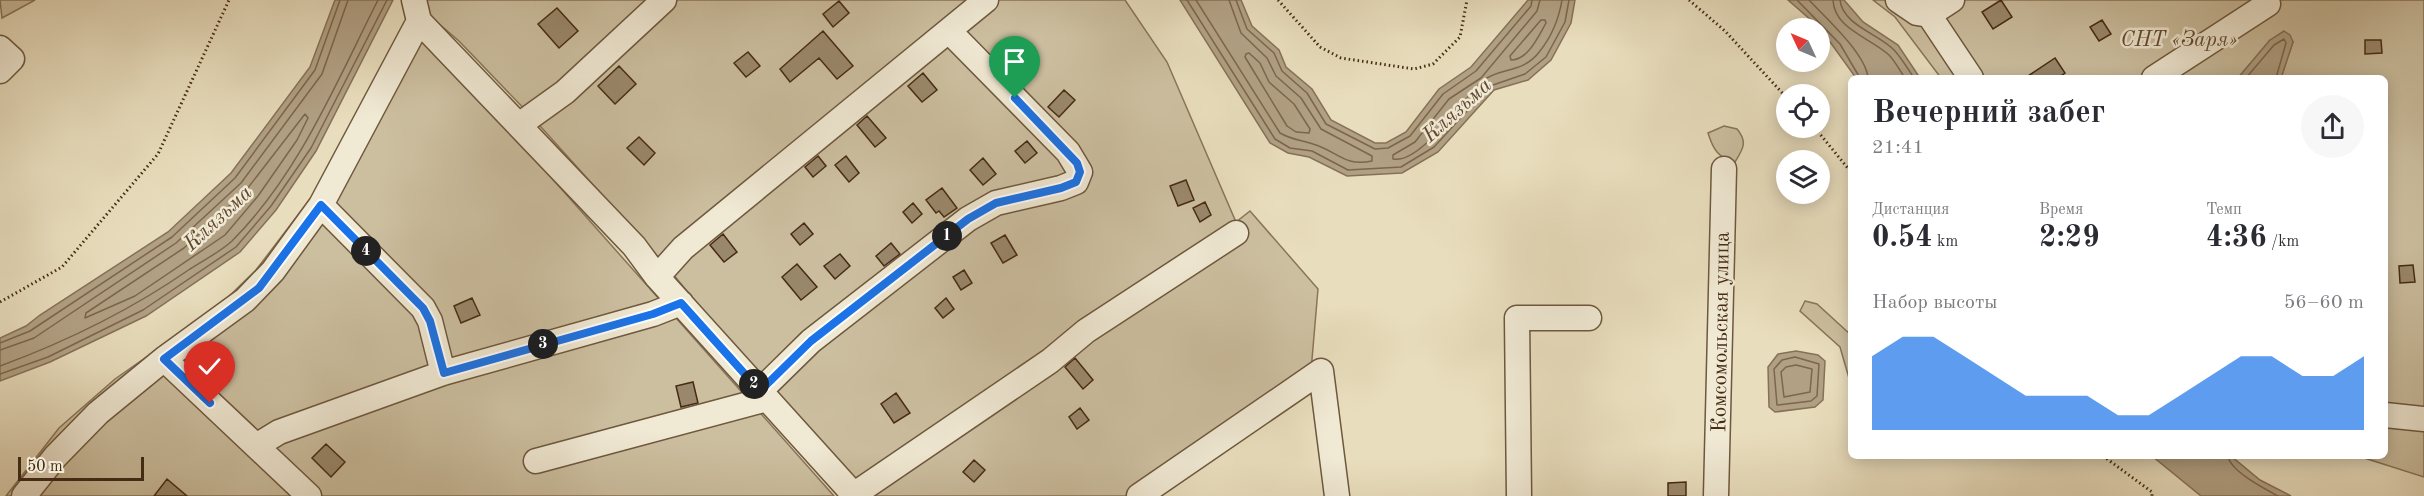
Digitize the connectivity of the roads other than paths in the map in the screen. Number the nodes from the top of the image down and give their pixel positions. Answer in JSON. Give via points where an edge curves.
{"nodes":[{"id":1,"x":664,"y":0,"type":"edge"},
{"id":2,"x":986,"y":0,"type":"edge"},
{"id":3,"x":1898,"y":0,"type":"edge"},
{"id":4,"x":1952,"y":0,"type":"edge"},
{"id":5,"x":2268,"y":4,"type":"dead end"},
{"id":6,"x":1924,"y":7,"type":"edge"},
{"id":7,"x":416,"y":10,"type":"edge"},
{"id":8,"x":949,"y":31,"type":"junction"},
{"id":9,"x":0,"y":48,"type":"edge"},
{"id":10,"x":0,"y":71,"type":"edge"},
{"id":11,"x":1969,"y":75,"type":"edge"},
{"id":12,"x":2159,"y":75,"type":"edge"},
{"id":13,"x":519,"y":125,"type":"junction"},
{"id":14,"x":1724,"y":169,"type":"dead end"},
{"id":15,"x":321,"y":205,"type":"junction"},
{"id":16,"x":1236,"y":233,"type":"dead end"},
{"id":17,"x":657,"y":278,"type":"junction"},
{"id":18,"x":681,"y":303,"type":"junction"},
{"id":19,"x":1590,"y":318,"type":"dead end"},
{"id":20,"x":164,"y":359,"type":"junction"},
{"id":21,"x":444,"y":373,"type":"junction"},
{"id":22,"x":763,"y":395,"type":"junction"},
{"id":23,"x":2388,"y":415,"type":"edge"},
{"id":24,"x":2424,"y":419,"type":"edge"},
{"id":25,"x":256,"y":446,"type":"junction"},
{"id":26,"x":536,"y":461,"type":"dead end"},
{"id":27,"x":24,"y":496,"type":"edge"},
{"id":28,"x":309,"y":496,"type":"edge"},
{"id":29,"x":854,"y":496,"type":"edge"},
{"id":30,"x":1139,"y":496,"type":"edge"},
{"id":31,"x":1337,"y":496,"type":"edge"},
{"id":32,"x":1519,"y":496,"type":"edge"},
{"id":33,"x":1716,"y":496,"type":"edge"}],
"edges":[{"from":1,"to":13,"type":"street","via":[[565,92]]},
{"from":2,"to":8,"type":"street"},
{"from":3,"to":6,"type":"street","via":[[1917,13]]},
{"from":4,"to":6,"type":"street"},
{"from":5,"to":12,"type":"street"},
{"from":6,"to":11,"type":"street"},
{"from":7,"to":13,"type":"street"},
{"from":7,"to":15,"type":"street"},
{"from":8,"to":17,"type":"street","via":[[683,248]]},
{"from":8,"to":22,"type":"street","via":[[1068,152],[1080,172],[1076,182],[996,203],[968,219],[811,341]]},
{"from":9,"to":10,"type":"street","via":[[12,59]]},
{"from":13,"to":17,"type":"street","via":[[634,246]]},
{"from":14,"to":33,"type":"street","name":"Комсомольская улица"},
{"from":15,"to":20,"type":"street","via":[[259,288]]},
{"from":15,"to":21,"type":"street","via":[[423,308]]},
{"from":16,"to":29,"type":"street","via":[[1086,331],[1050,361]]},
{"from":17,"to":18,"type":"street"},
{"from":18,"to":21,"type":"street"},
{"from":18,"to":22,"type":"street"},
{"from":19,"to":32,"type":"street","via":[[1517,318]]},
{"from":20,"to":25,"type":"street"},
{"from":20,"to":27,"type":"street","via":[[98,413]]},
{"from":21,"to":25,"type":"street","via":[[279,432]]},
{"from":22,"to":26,"type":"street"},
{"from":22,"to":29,"type":"street"},
{"from":23,"to":24,"type":"street"},
{"from":25,"to":28,"type":"street"},
{"from":30,"to":31,"type":"street","via":[[1321,371]]}]}
